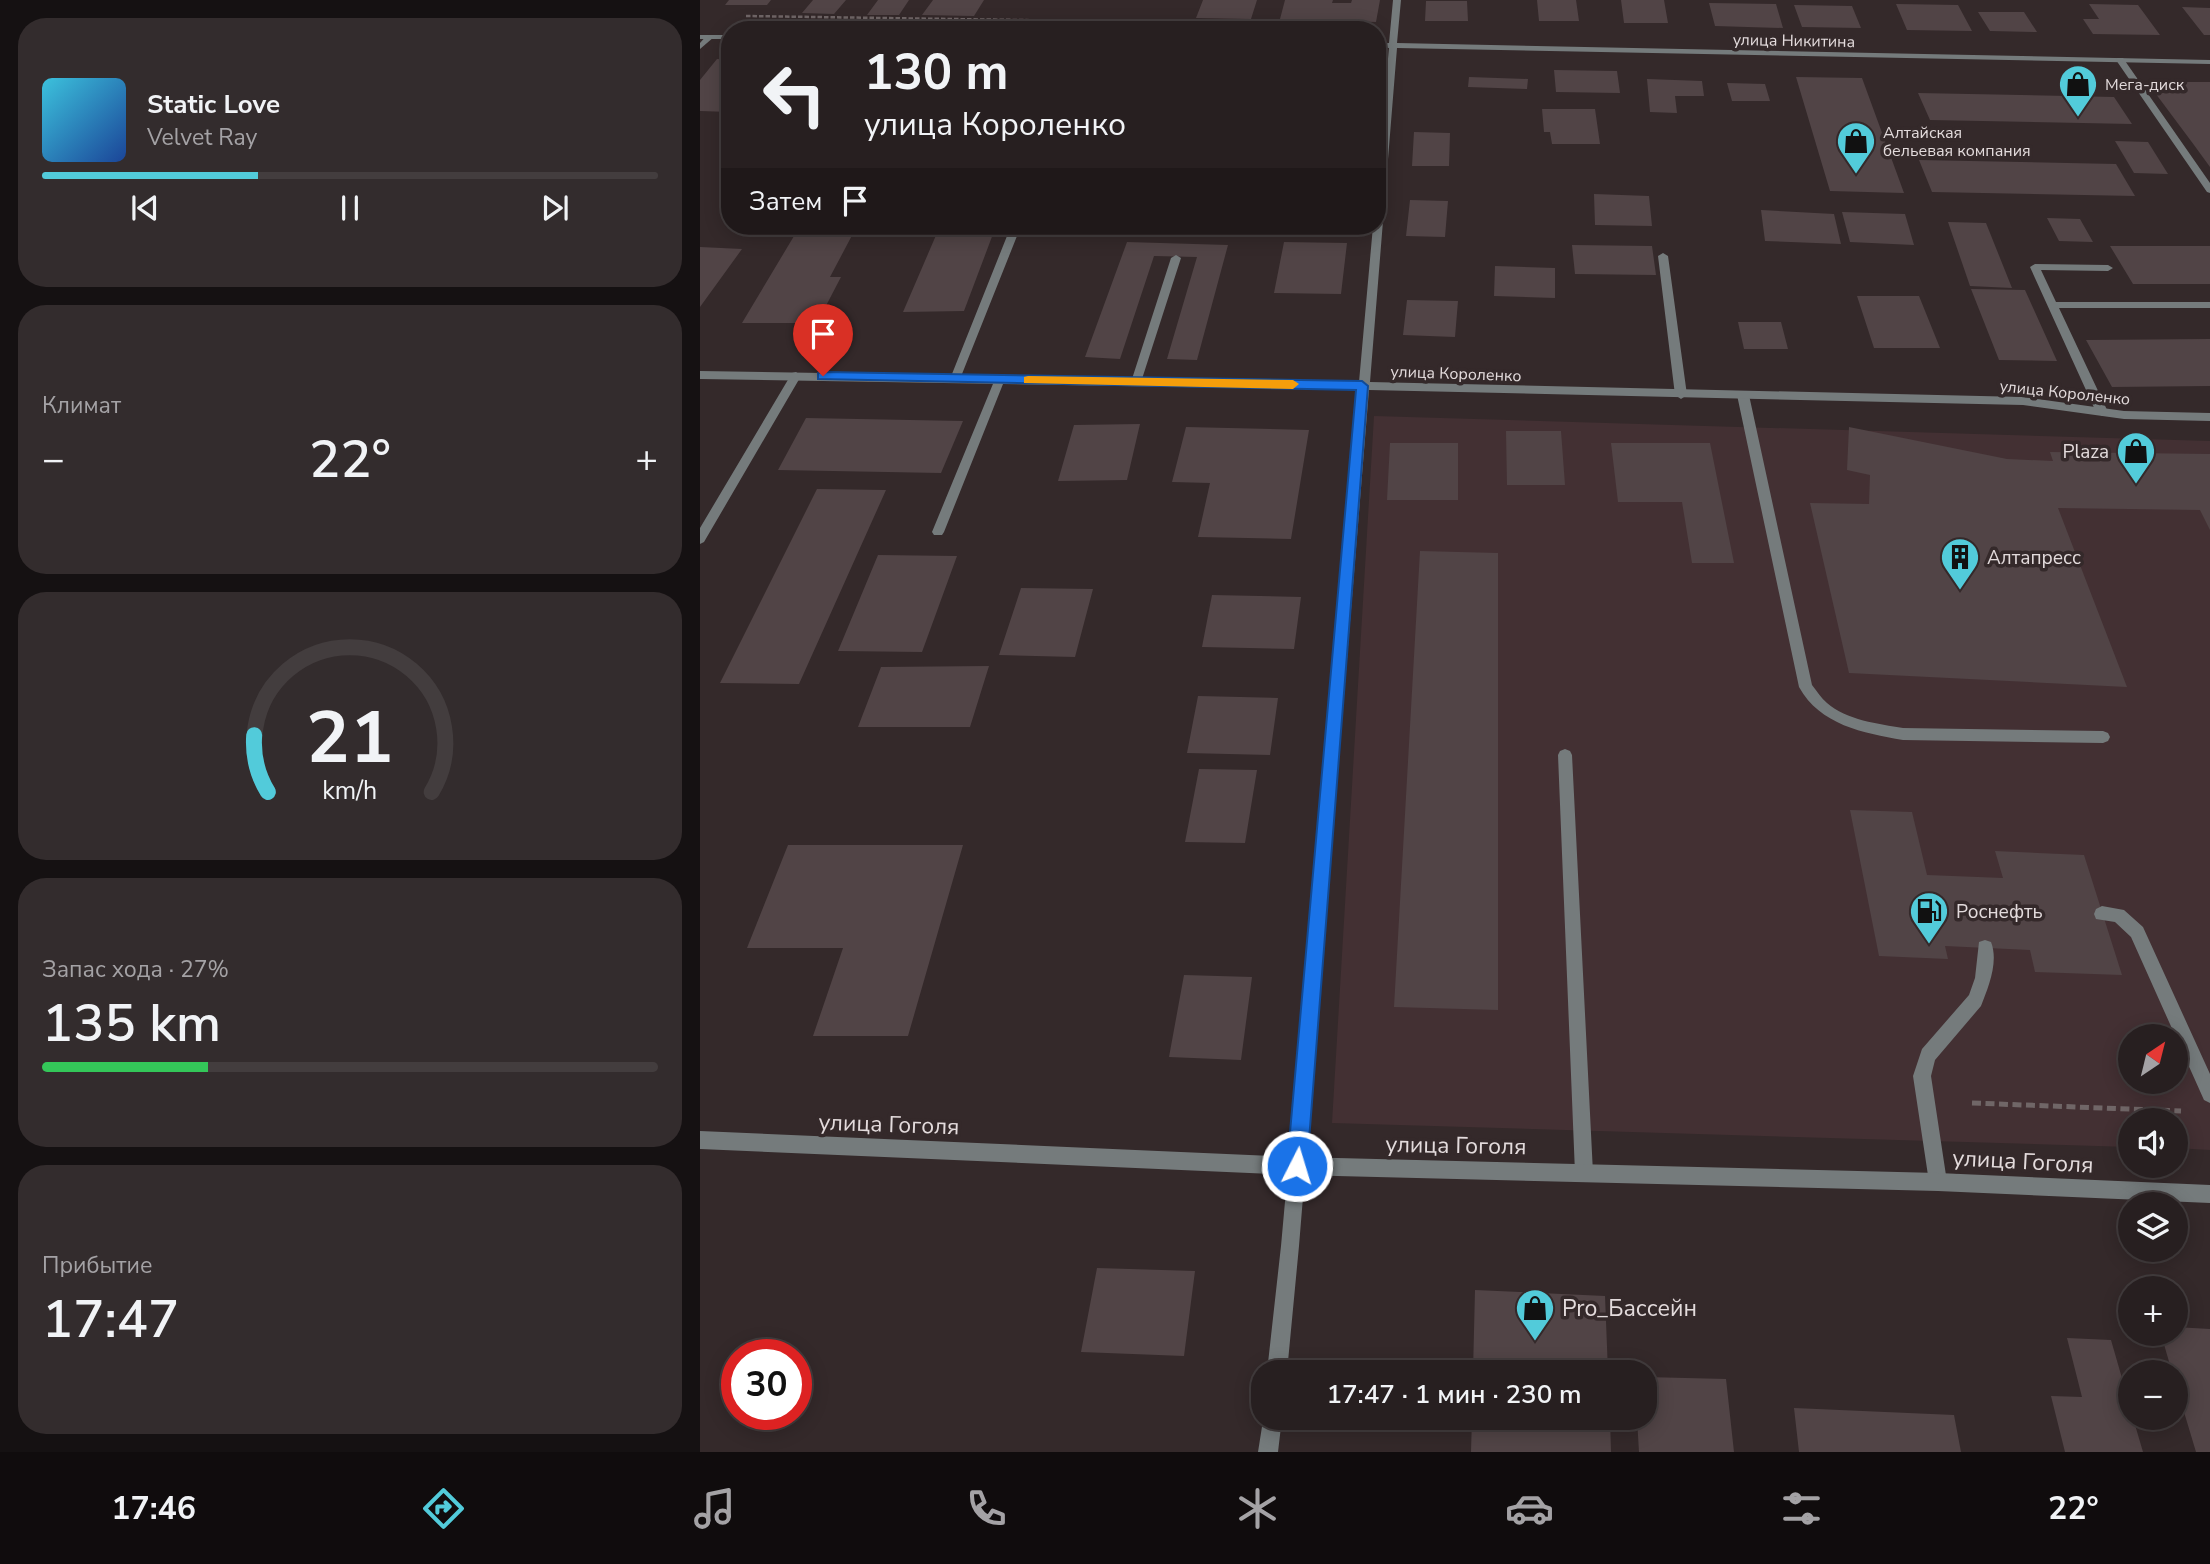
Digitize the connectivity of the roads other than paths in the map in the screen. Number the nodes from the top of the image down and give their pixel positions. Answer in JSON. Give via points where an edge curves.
{"nodes":[{"id":1,"x":1397,"y":0,"type":"edge"},
{"id":2,"x":705,"y":37,"type":"edge"},
{"id":3,"x":1386,"y":45,"type":"edge"},
{"id":4,"x":1394,"y":45,"type":"junction"},
{"id":5,"x":700,"y":47,"type":"edge"},
{"id":6,"x":2120,"y":60,"type":"junction"},
{"id":7,"x":2210,"y":62,"type":"edge"},
{"id":8,"x":1386,"y":130,"type":"edge"},
{"id":9,"x":2210,"y":190,"type":"edge"},
{"id":10,"x":1012,"y":235,"type":"edge"},
{"id":11,"x":1376,"y":235,"type":"edge"},
{"id":12,"x":1663,"y":256,"type":"dead end"},
{"id":13,"x":1176,"y":258,"type":"dead end"},
{"id":14,"x":2108,"y":268,"type":"dead end"},
{"id":15,"x":2052,"y":305,"type":"junction"},
{"id":16,"x":2210,"y":305,"type":"edge"},
{"id":17,"x":700,"y":375,"type":"edge"},
{"id":18,"x":796,"y":376,"type":"junction"},
{"id":19,"x":955,"y":379,"type":"junction"},
{"id":20,"x":1000,"y":379,"type":"junction"},
{"id":21,"x":1136,"y":382,"type":"junction"},
{"id":22,"x":1362,"y":386,"type":"junction"},
{"id":23,"x":1681,"y":395,"type":"junction"},
{"id":24,"x":1743,"y":395,"type":"junction"},
{"id":25,"x":2102,"y":412,"type":"junction"},
{"id":26,"x":2210,"y":417,"type":"edge"},
{"id":27,"x":938,"y":532,"type":"dead end"},
{"id":28,"x":700,"y":539,"type":"edge"},
{"id":29,"x":2103,"y":737,"type":"dead end"},
{"id":30,"x":1564,"y":755,"type":"dead end"},
{"id":31,"x":2102,"y":914,"type":"dead end"},
{"id":32,"x":1985,"y":948,"type":"dead end"},
{"id":33,"x":2210,"y":1094,"type":"edge"},
{"id":34,"x":700,"y":1140,"type":"edge"},
{"id":35,"x":1297,"y":1166,"type":"junction"},
{"id":36,"x":1584,"y":1173,"type":"junction"},
{"id":37,"x":1938,"y":1182,"type":"junction"},
{"id":38,"x":2210,"y":1194,"type":"edge"},
{"id":39,"x":1278,"y":1360,"type":"edge"},
{"id":40,"x":1271,"y":1430,"type":"edge"},
{"id":41,"x":1268,"y":1452,"type":"edge"}],
"edges":[{"from":1,"to":4,"type":"street"},
{"from":2,"to":5,"type":"street"},
{"from":3,"to":4,"type":"street","name":"улица Никитина"},
{"from":4,"to":6,"type":"street","name":"улица Никитина"},
{"from":4,"to":8,"type":"street"},
{"from":6,"to":7,"type":"street","name":"улица Никитина"},
{"from":6,"to":9,"type":"street"},
{"from":10,"to":19,"type":"street"},
{"from":11,"to":22,"type":"street"},
{"from":12,"to":23,"type":"street"},
{"from":13,"to":21,"type":"street"},
{"from":14,"to":15,"type":"street","via":[[2035,267]]},
{"from":15,"to":16,"type":"street"},
{"from":15,"to":25,"type":"street"},
{"from":17,"to":18,"type":"street","name":"улица Короленко"},
{"from":18,"to":19,"type":"street","name":"улица Короленко"},
{"from":18,"to":28,"type":"street"},
{"from":19,"to":20,"type":"street","name":"улица Короленко"},
{"from":20,"to":21,"type":"street","name":"улица Короленко"},
{"from":20,"to":27,"type":"street"},
{"from":21,"to":22,"type":"street","name":"улица Короленко"},
{"from":22,"to":23,"type":"street","name":"улица Короленко"},
{"from":22,"to":35,"type":"street"},
{"from":23,"to":24,"type":"street","name":"улица Короленко"},
{"from":24,"to":25,"type":"street","name":"улица Короленко","via":[[2023,401]]},
{"from":24,"to":29,"type":"street","via":[[1806,687],[1821,706],[1857,724],[1903,734]]},
{"from":25,"to":26,"type":"street","name":"улица Короленко"},
{"from":30,"to":36,"type":"street"},
{"from":31,"to":33,"type":"street","via":[[2118,915],[2137,932]]},
{"from":32,"to":37,"type":"street","via":[[1983,978],[1975,1000],[1928,1055],[1922,1076]]},
{"from":34,"to":35,"type":"street","name":"улица Гоголя"},
{"from":35,"to":36,"type":"street","name":"улица Гоголя"},
{"from":35,"to":39,"type":"street"},
{"from":36,"to":37,"type":"street","name":"улица Гоголя"},
{"from":37,"to":38,"type":"street","name":"улица Гоголя"},
{"from":40,"to":41,"type":"street"}]}
